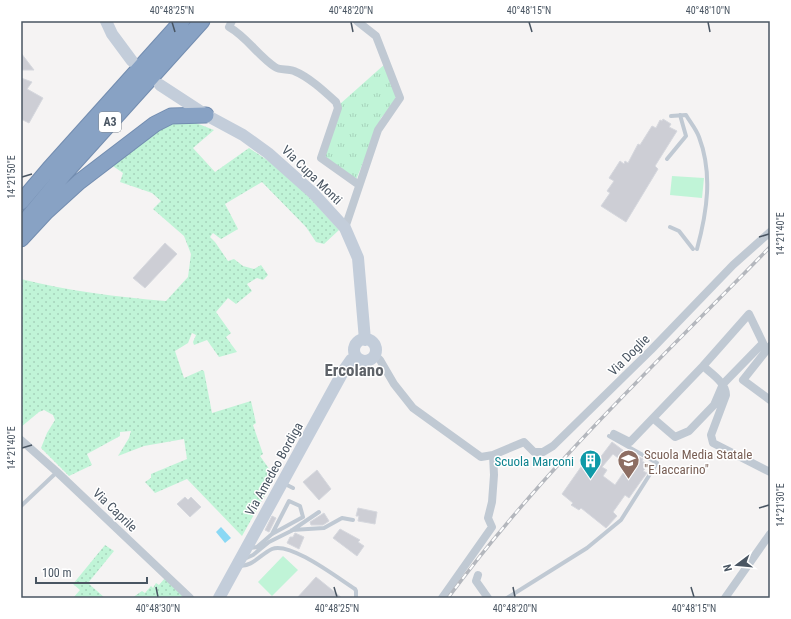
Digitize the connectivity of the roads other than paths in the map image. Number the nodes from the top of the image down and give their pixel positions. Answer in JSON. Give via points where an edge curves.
{"nodes":[{"id":1,"x":106,"y":21,"type":"edge"},
{"id":2,"x":182,"y":21,"type":"edge"},
{"id":3,"x":202,"y":21,"type":"edge"},
{"id":4,"x":232,"y":21,"type":"edge"},
{"id":5,"x":357,"y":21,"type":"edge"},
{"id":6,"x":132,"y":61,"type":"dead end"},
{"id":7,"x":160,"y":85,"type":"dead end"},
{"id":8,"x":680,"y":115,"type":"junction"},
{"id":9,"x":206,"y":116,"type":"junction"},
{"id":10,"x":671,"y":116,"type":"dead end"},
{"id":11,"x":667,"y":159,"type":"dead end"},
{"id":12,"x":359,"y":185,"type":"junction"},
{"id":13,"x":21,"y":202,"type":"edge"},
{"id":14,"x":21,"y":226,"type":"edge"},
{"id":15,"x":670,"y":227,"type":"dead end"},
{"id":16,"x":345,"y":228,"type":"junction"},
{"id":17,"x":770,"y":232,"type":"edge"},
{"id":18,"x":21,"y":239,"type":"edge"},
{"id":19,"x":365,"y":340,"type":"junction"},
{"id":20,"x":770,"y":346,"type":"edge"},
{"id":21,"x":375,"y":355,"type":"junction"},
{"id":22,"x":356,"y":356,"type":"junction"},
{"id":23,"x":703,"y":366,"type":"junction"},
{"id":24,"x":723,"y":384,"type":"junction"},
{"id":25,"x":770,"y":400,"type":"edge"},
{"id":26,"x":654,"y":419,"type":"junction"},
{"id":27,"x":611,"y":435,"type":"joint"},
{"id":28,"x":21,"y":440,"type":"edge"},
{"id":29,"x":493,"y":455,"type":"junction"},
{"id":30,"x":57,"y":472,"type":"junction"},
{"id":31,"x":770,"y":472,"type":"edge"},
{"id":32,"x":21,"y":506,"type":"edge"},
{"id":33,"x":319,"y":512,"type":"dead end"},
{"id":34,"x":353,"y":520,"type":"dead end"},
{"id":35,"x":292,"y":530,"type":"junction"},
{"id":36,"x":272,"y":534,"type":"junction"},
{"id":37,"x":770,"y":534,"type":"edge"},
{"id":38,"x":247,"y":547,"type":"junction"},
{"id":39,"x":238,"y":563,"type":"junction"},
{"id":40,"x":478,"y":575,"type":"dead end"},
{"id":41,"x":190,"y":598,"type":"edge"},
{"id":42,"x":219,"y":598,"type":"edge"},
{"id":43,"x":356,"y":598,"type":"edge"},
{"id":44,"x":442,"y":598,"type":"edge"},
{"id":45,"x":488,"y":598,"type":"edge"},
{"id":46,"x":507,"y":598,"type":"edge"},
{"id":47,"x":725,"y":598,"type":"edge"}],
"edges":[{"from":1,"to":6,"type":"street","via":[[112,34]]},
{"from":2,"to":13,"type":"highway","number":"A3"},
{"from":3,"to":14,"type":"highway","number":"A3","via":[[65,173]]},
{"from":4,"to":12,"type":"street","via":[[229,27],[245,37],[267,62],[278,69],[300,74],[336,102],[338,108],[321,158]]},
{"from":5,"to":12,"type":"street","via":[[376,36],[400,98],[378,130]]},
{"from":7,"to":9,"type":"street","name":"Via Cupa Monti"},
{"from":8,"to":10,"type":"lane"},
{"from":8,"to":11,"type":"lane","via":[[686,136]]},
{"from":8,"to":15,"type":"lane","via":[[686,115],[699,136],[707,171],[706,204],[695,249],[679,231]]},
{"from":9,"to":16,"type":"street","name":"Via Cupa Monti","via":[[243,135],[268,153],[313,193]]},
{"from":9,"to":18,"type":"highway","via":[[171,116],[155,124],[79,182]]},
{"from":12,"to":16,"type":"street"},
{"from":16,"to":19,"type":"street","name":"Via Cupa Monti","via":[[358,258]]},
{"from":17,"to":29,"type":"street","name":"Via Doglie","via":[[733,265],[553,446],[543,452],[534,452],[524,442]]},
{"from":19,"to":21,"type":"street","via":[[375,347]]},
{"from":19,"to":22,"type":"street","via":[[361,340],[355,346]]},
{"from":20,"to":25,"type":"street","via":[[743,380]]},
{"from":21,"to":22,"type":"street","via":[[368,361]]},
{"from":21,"to":29,"type":"street","via":[[413,408],[481,457]]},
{"from":22,"to":38,"type":"street","name":"Via Amedeo Bordiga","via":[[344,370],[288,485]]},
{"from":23,"to":24,"type":"street"},
{"from":23,"to":24,"type":"street","via":[[749,314],[763,343]]},
{"from":23,"to":26,"type":"street"},
{"from":24,"to":26,"type":"street","via":[[714,405],[689,432],[675,437]]},
{"from":24,"to":31,"type":"street","via":[[726,395],[711,435],[713,443]]},
{"from":26,"to":27,"type":"street","via":[[630,442]]},
{"from":27,"to":46,"type":"lane","via":[[657,463],[621,520],[587,548]]},
{"from":28,"to":30,"type":"street","name":"Via Caprile"},
{"from":29,"to":44,"type":"street","via":[[492,502],[488,518],[492,527]]},
{"from":30,"to":32,"type":"lane"},
{"from":30,"to":41,"type":"street","name":"Via Caprile"},
{"from":33,"to":35,"type":"lane"},
{"from":34,"to":35,"type":"lane","via":[[342,518],[324,528]]},
{"from":35,"to":39,"type":"lane"},
{"from":36,"to":36,"type":"lane","via":[[303,517],[300,506],[289,502]]},
{"from":36,"to":38,"type":"lane","via":[[257,547]]},
{"from":37,"to":47,"type":"street"},
{"from":38,"to":39,"type":"street","name":"Via Amedeo Bordiga"},
{"from":39,"to":42,"type":"street","name":"Via Amedeo Bordiga"},
{"from":39,"to":43,"type":"lane","via":[[247,565],[272,549],[289,550],[305,557],[355,589]]},
{"from":40,"to":45,"type":"street","via":[[476,581]]}]}
